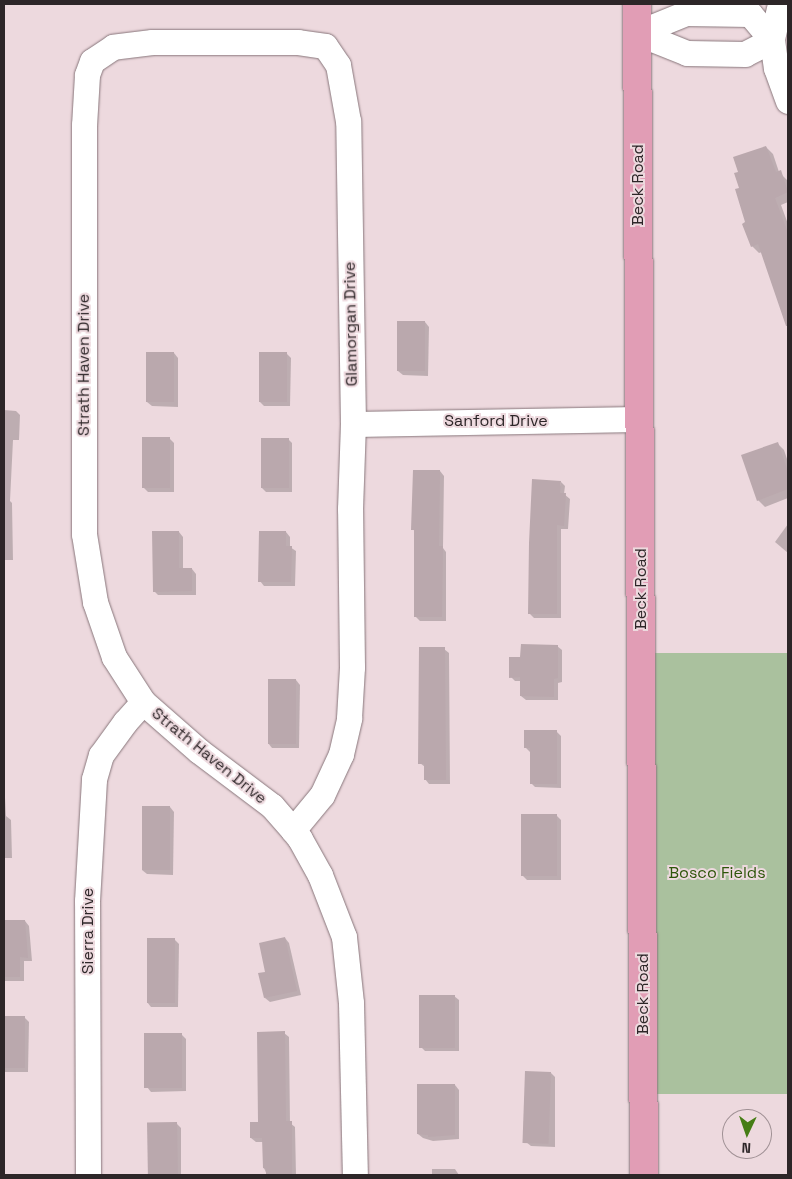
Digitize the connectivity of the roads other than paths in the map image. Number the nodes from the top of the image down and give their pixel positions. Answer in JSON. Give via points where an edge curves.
{"nodes":[{"id":1,"x":637,"y":4,"type":"edge"},
{"id":2,"x":780,"y":4,"type":"edge"},
{"id":3,"x":638,"y":33,"type":"junction"},
{"id":4,"x":772,"y":40,"type":"junction"},
{"id":5,"x":92,"y":61,"type":"joint"},
{"id":6,"x":788,"y":101,"type":"edge"},
{"id":7,"x":639,"y":419,"type":"junction"},
{"id":8,"x":353,"y":424,"type":"junction"},
{"id":9,"x":143,"y":702,"type":"junction"},
{"id":10,"x":292,"y":830,"type":"junction"},
{"id":11,"x":88,"y":1175,"type":"edge"},
{"id":12,"x":355,"y":1175,"type":"edge"},
{"id":13,"x":644,"y":1175,"type":"edge"}],
"edges":[{"from":1,"to":3,"type":"main road","name":"Beck Road"},
{"from":2,"to":4,"type":"street"},
{"from":3,"to":4,"type":"street","via":[[687,53],[745,54]]},
{"from":3,"to":4,"type":"street","via":[[686,13],[750,14]]},
{"from":3,"to":7,"type":"main road","name":"Beck Road"},
{"from":4,"to":6,"type":"street","via":[[776,68]]},
{"from":5,"to":8,"type":"street","name":"Glamorgan Drive","via":[[113,47],[152,42],[298,42],[325,46],[330,52],[338,65],[348,121]]},
{"from":5,"to":9,"type":"street","name":"Strath Haven Drive","via":[[87,75],[84,125],[84,534],[95,602],[114,657]]},
{"from":7,"to":8,"type":"street","name":"Sanford Drive"},
{"from":7,"to":13,"type":"main road","name":"Beck Road"},
{"from":8,"to":10,"type":"street","name":"Glamorgan Drive","via":[[349,718],[341,754],[322,794]]},
{"from":9,"to":10,"type":"street","name":"Strath Haven Drive","via":[[199,751],[272,806]]},
{"from":9,"to":11,"type":"street","name":"Sierra Drive","via":[[101,755],[94,779],[87,901]]},
{"from":10,"to":12,"type":"street","name":"Strath Haven Drive","via":[[320,875],[344,937],[351,1003]]}]}
